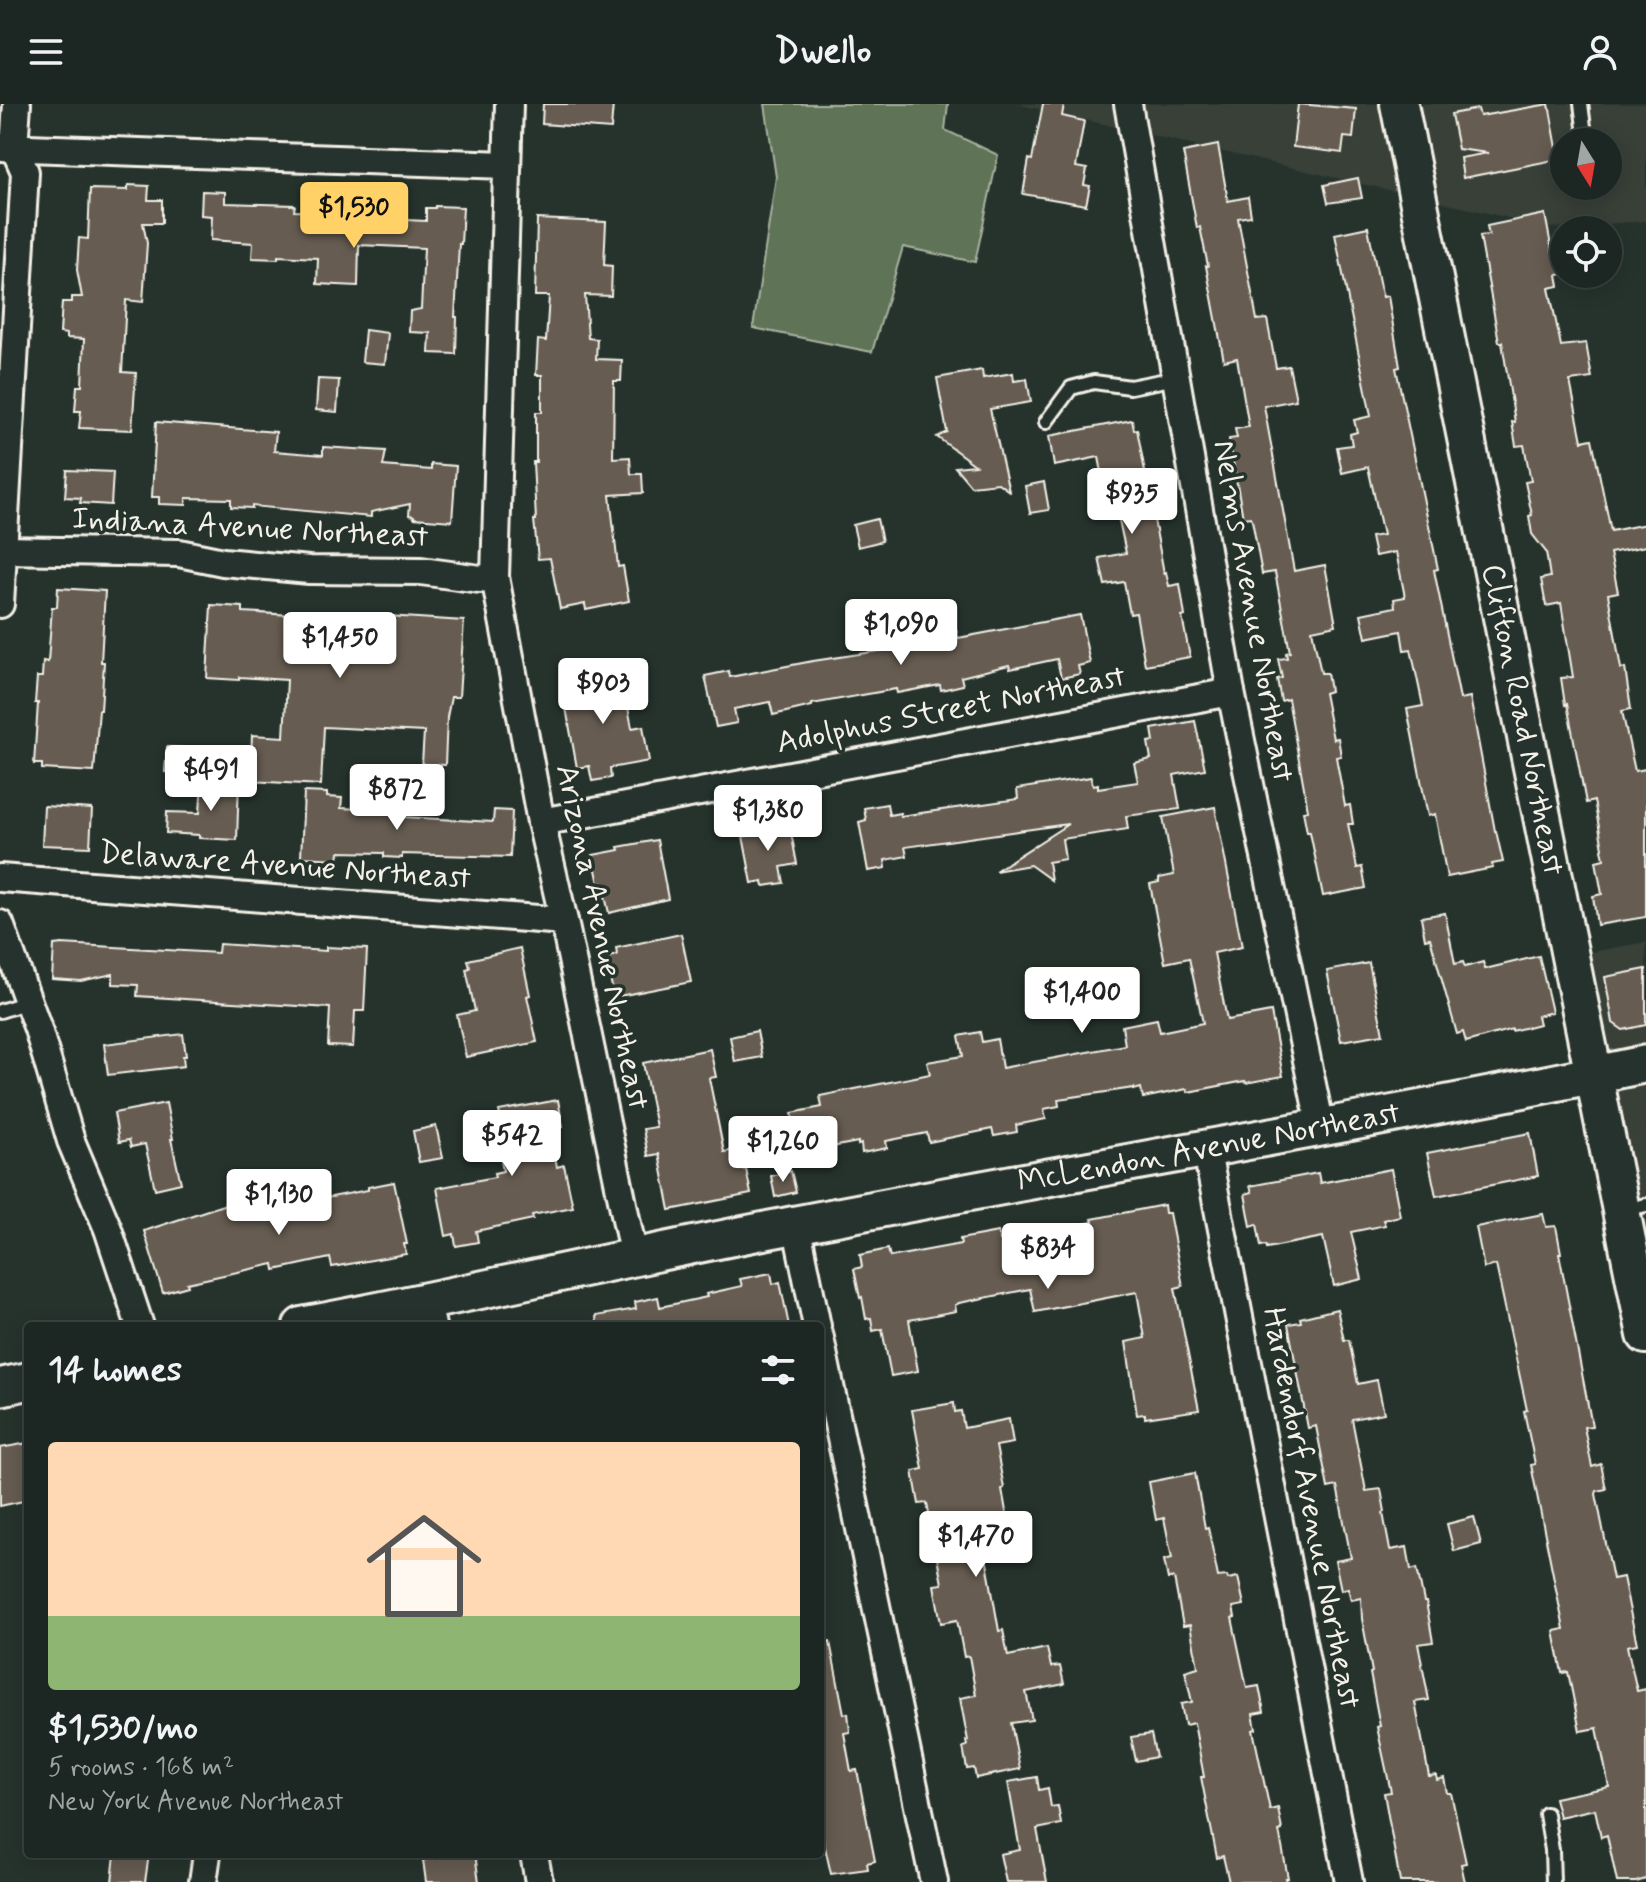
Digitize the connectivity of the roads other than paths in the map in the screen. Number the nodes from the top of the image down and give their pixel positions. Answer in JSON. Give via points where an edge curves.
{"nodes":[{"id":1,"x":17,"y":104,"type":"edge"},
{"id":2,"x":509,"y":104,"type":"edge"},
{"id":3,"x":1128,"y":104,"type":"edge"},
{"id":4,"x":1399,"y":104,"type":"edge"},
{"id":5,"x":1581,"y":104,"type":"edge"},
{"id":6,"x":1584,"y":128,"type":"edge"},
{"id":7,"x":7,"y":147,"type":"edge"},
{"id":8,"x":506,"y":165,"type":"junction"},
{"id":9,"x":1176,"y":378,"type":"junction"},
{"id":10,"x":1046,"y":422,"type":"dead end"},
{"id":11,"x":2,"y":550,"type":"edge"},
{"id":12,"x":495,"y":577,"type":"junction"},
{"id":13,"x":0,"y":604,"type":"edge"},
{"id":14,"x":1231,"y":692,"type":"junction"},
{"id":15,"x":541,"y":822,"type":"junction"},
{"id":16,"x":0,"y":878,"type":"edge"},
{"id":17,"x":564,"y":921,"type":"junction"},
{"id":18,"x":0,"y":924,"type":"edge"},
{"id":19,"x":28,"y":1002,"type":"junction"},
{"id":20,"x":0,"y":1011,"type":"edge"},
{"id":21,"x":1646,"y":1064,"type":"edge"},
{"id":22,"x":1594,"y":1074,"type":"junction"},
{"id":23,"x":1321,"y":1128,"type":"junction"},
{"id":24,"x":1206,"y":1147,"type":"junction"},
{"id":25,"x":1634,"y":1208,"type":"edge"},
{"id":26,"x":796,"y":1224,"type":"junction"},
{"id":27,"x":634,"y":1257,"type":"junction"},
{"id":28,"x":430,"y":1314,"type":"edge"},
{"id":29,"x":139,"y":1322,"type":"edge"},
{"id":30,"x":345,"y":1322,"type":"edge"},
{"id":31,"x":816,"y":1322,"type":"edge"},
{"id":32,"x":1646,"y":1335,"type":"edge"},
{"id":33,"x":824,"y":1357,"type":"edge"},
{"id":34,"x":24,"y":1382,"type":"edge"},
{"id":35,"x":0,"y":1387,"type":"edge"},
{"id":36,"x":1546,"y":1814,"type":"dead end"},
{"id":37,"x":206,"y":1858,"type":"edge"},
{"id":38,"x":535,"y":1858,"type":"edge"},
{"id":39,"x":203,"y":1882,"type":"edge"},
{"id":40,"x":539,"y":1882,"type":"edge"},
{"id":41,"x":934,"y":1882,"type":"edge"},
{"id":42,"x":1349,"y":1882,"type":"edge"},
{"id":43,"x":1553,"y":1882,"type":"edge"}],
"edges":[{"from":1,"to":7,"type":"street"},
{"from":2,"to":8,"type":"street","name":"Arizona Avenue Northeast"},
{"from":3,"to":9,"type":"street","name":"Nelms Avenue Northeast"},
{"from":4,"to":22,"type":"street","name":"Clifton Road Northeast"},
{"from":5,"to":6,"type":"lane"},
{"from":7,"to":8,"type":"street"},
{"from":7,"to":11,"type":"street","via":[[25,172]]},
{"from":8,"to":12,"type":"street","name":"Arizona Avenue Northeast"},
{"from":9,"to":10,"type":"lane","via":[[1130,387],[1094,382],[1071,388]]},
{"from":9,"to":14,"type":"street","name":"Nelms Avenue Northeast"},
{"from":11,"to":12,"type":"street","name":"Indiana Avenue Northeast","via":[[179,553],[309,570]]},
{"from":11,"to":13,"type":"street"},
{"from":12,"to":15,"type":"street","name":"Arizona Avenue Northeast"},
{"from":14,"to":15,"type":"street","name":"Adolphus Street Northeast"},
{"from":14,"to":23,"type":"street","name":"Nelms Avenue Northeast"},
{"from":15,"to":17,"type":"street","name":"Arizona Avenue Northeast"},
{"from":16,"to":17,"type":"street","name":"Delaware Avenue Northeast"},
{"from":17,"to":27,"type":"street","name":"Arizona Avenue Northeast"},
{"from":18,"to":19,"type":"street"},
{"from":19,"to":20,"type":"lane"},
{"from":19,"to":29,"type":"street","via":[[71,1141]]},
{"from":21,"to":22,"type":"street","name":"McLendon Avenue Northeast"},
{"from":22,"to":23,"type":"street","name":"McLendon Avenue Northeast"},
{"from":22,"to":25,"type":"street","name":"Clifton Road Northeast"},
{"from":23,"to":24,"type":"street","name":"McLendon Avenue Northeast"},
{"from":24,"to":26,"type":"street","name":"McLendon Avenue Northeast"},
{"from":24,"to":42,"type":"street","name":"Hardendorf Avenue Northeast"},
{"from":25,"to":32,"type":"street","name":"Clifton Road Northeast"},
{"from":26,"to":27,"type":"street","name":"McLendon Avenue Northeast"},
{"from":26,"to":31,"type":"street"},
{"from":27,"to":28,"type":"street","name":"McLendon Avenue Northeast"},
{"from":28,"to":30,"type":"street","name":"McLendon Avenue Northeast"},
{"from":33,"to":41,"type":"street"},
{"from":34,"to":35,"type":"street"},
{"from":36,"to":43,"type":"lane"},
{"from":37,"to":39,"type":"street"},
{"from":38,"to":40,"type":"street"}]}
